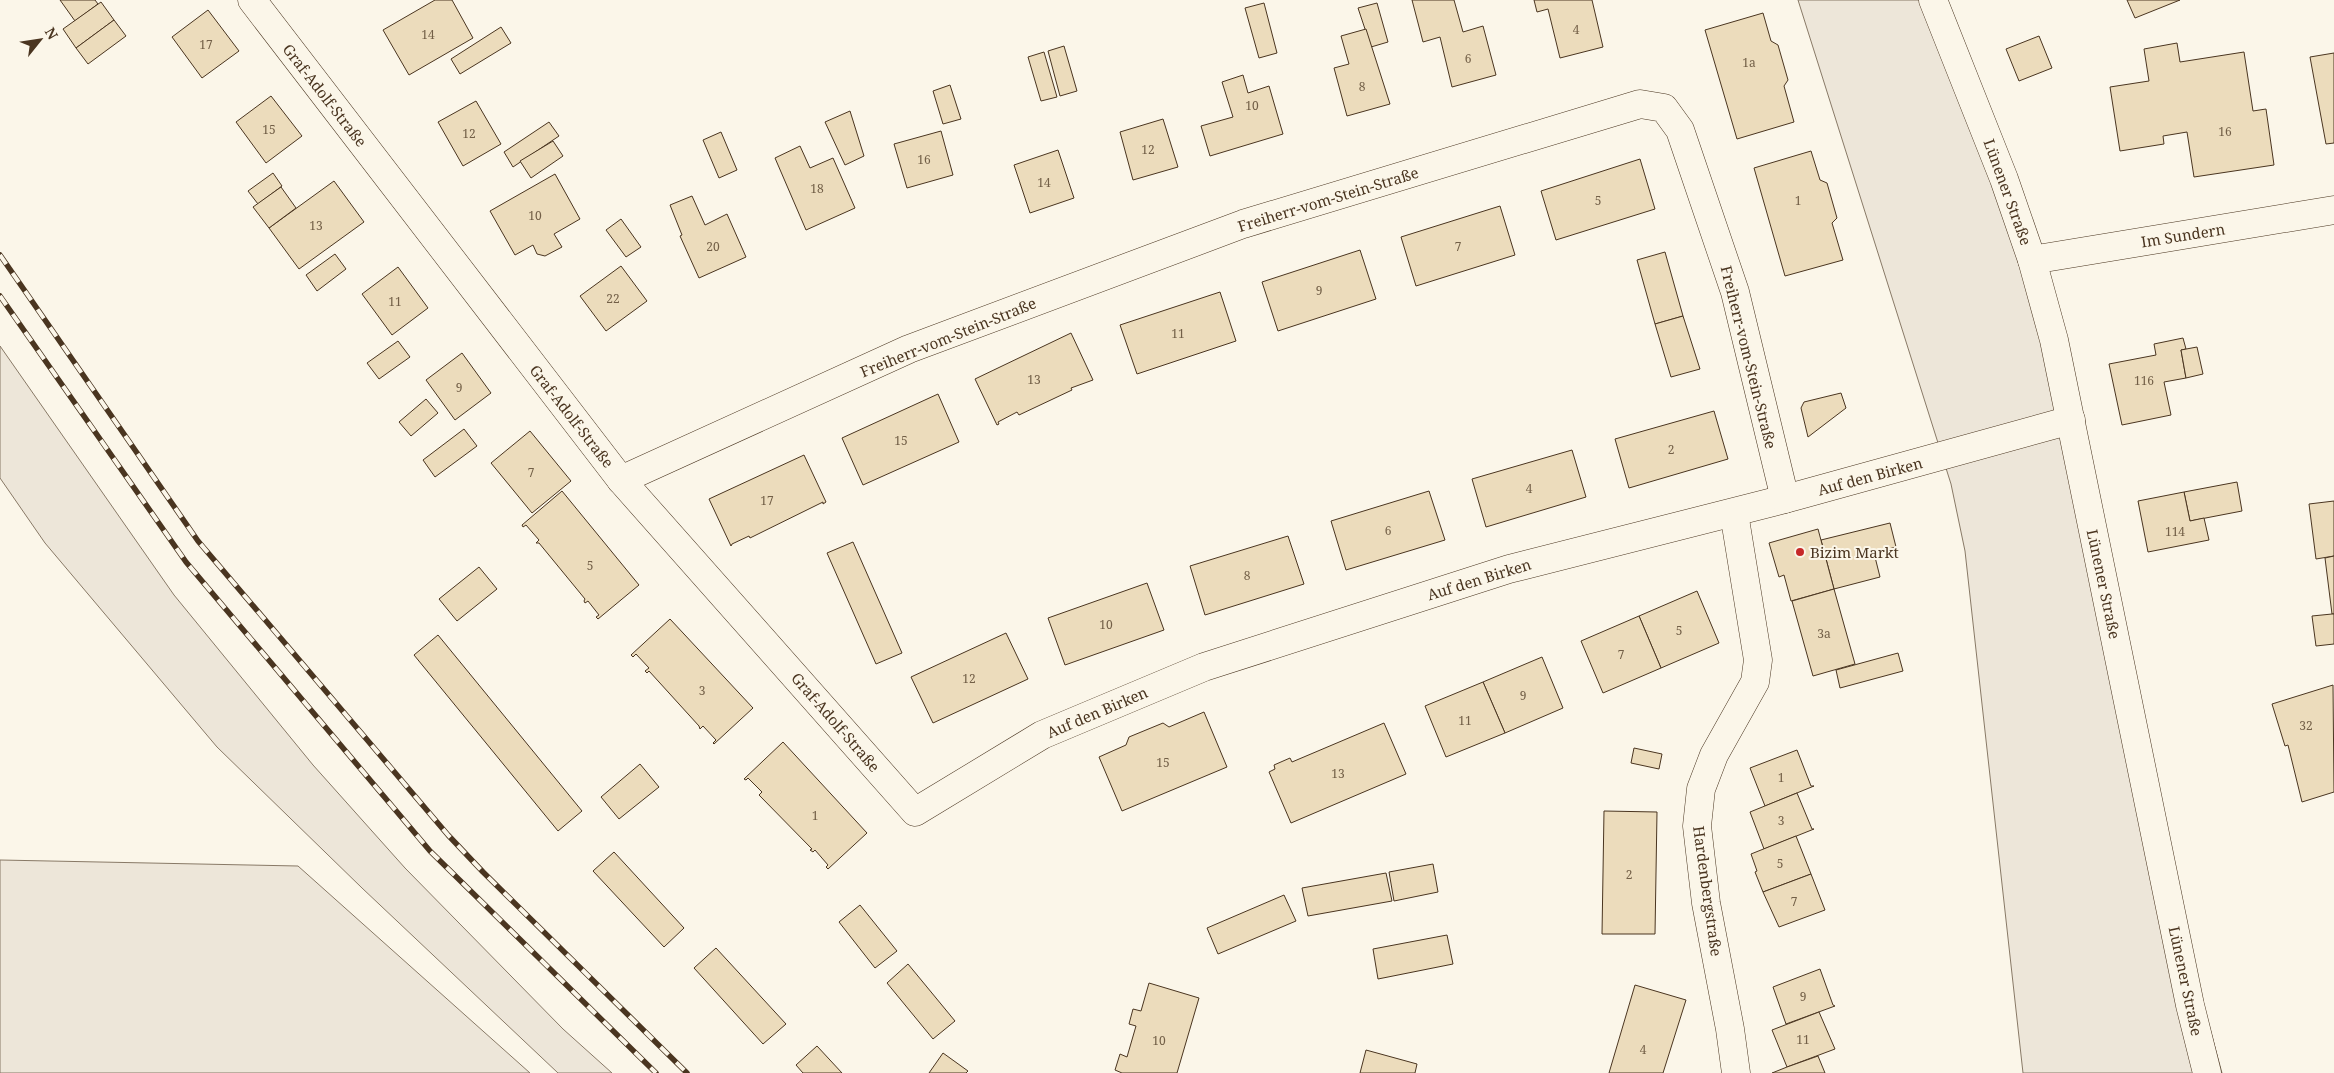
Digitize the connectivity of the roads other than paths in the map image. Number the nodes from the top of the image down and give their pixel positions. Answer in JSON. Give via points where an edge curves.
{"nodes":[{"id":1,"x":252,"y":0,"type":"edge"},
{"id":2,"x":1933,"y":0,"type":"edge"},
{"id":3,"x":2334,"y":210,"type":"edge"},
{"id":4,"x":2032,"y":260,"type":"junction"},
{"id":5,"x":2070,"y":420,"type":"junction"},
{"id":6,"x":621,"y":480,"type":"junction"},
{"id":7,"x":1785,"y":500,"type":"junction"},
{"id":8,"x":1734,"y":513,"type":"junction"},
{"id":9,"x":915,"y":812,"type":"joint"},
{"id":10,"x":1736,"y":1073,"type":"edge"},
{"id":11,"x":2208,"y":1073,"type":"edge"}],
"edges":[{"from":1,"to":6,"type":"street","name":"Graf-Adolf-Straße"},
{"from":2,"to":4,"type":"street","name":"Lünener Straße","via":[[2004,179]]},
{"from":3,"to":4,"type":"street","name":"Im Sundern"},
{"from":4,"to":5,"type":"street","name":"Lünener Straße","via":[[2054,340]]},
{"from":5,"to":7,"type":"street","name":"Auf den Birken"},
{"from":5,"to":11,"type":"street","name":"Lünener Straße","via":[[2190,1006]]},
{"from":6,"to":7,"type":"street","name":"Freiherr-vom-Stein-Straße","via":[[909,349],[1243,224],[1640,104],[1664,108],[1680,130],[1735,292]]},
{"from":6,"to":9,"type":"street","name":"Graf-Adolf-Straße"},
{"from":7,"to":8,"type":"street","name":"Auf den Birken"},
{"from":8,"to":9,"type":"street","name":"Auf den Birken","via":[[1510,568],[1204,667],[1042,735]]},
{"from":8,"to":10,"type":"street","name":"Hardenbergstraße","via":[[1758,660],[1755,682],[1714,755],[1701,789],[1697,826],[1706,903]]}]}
